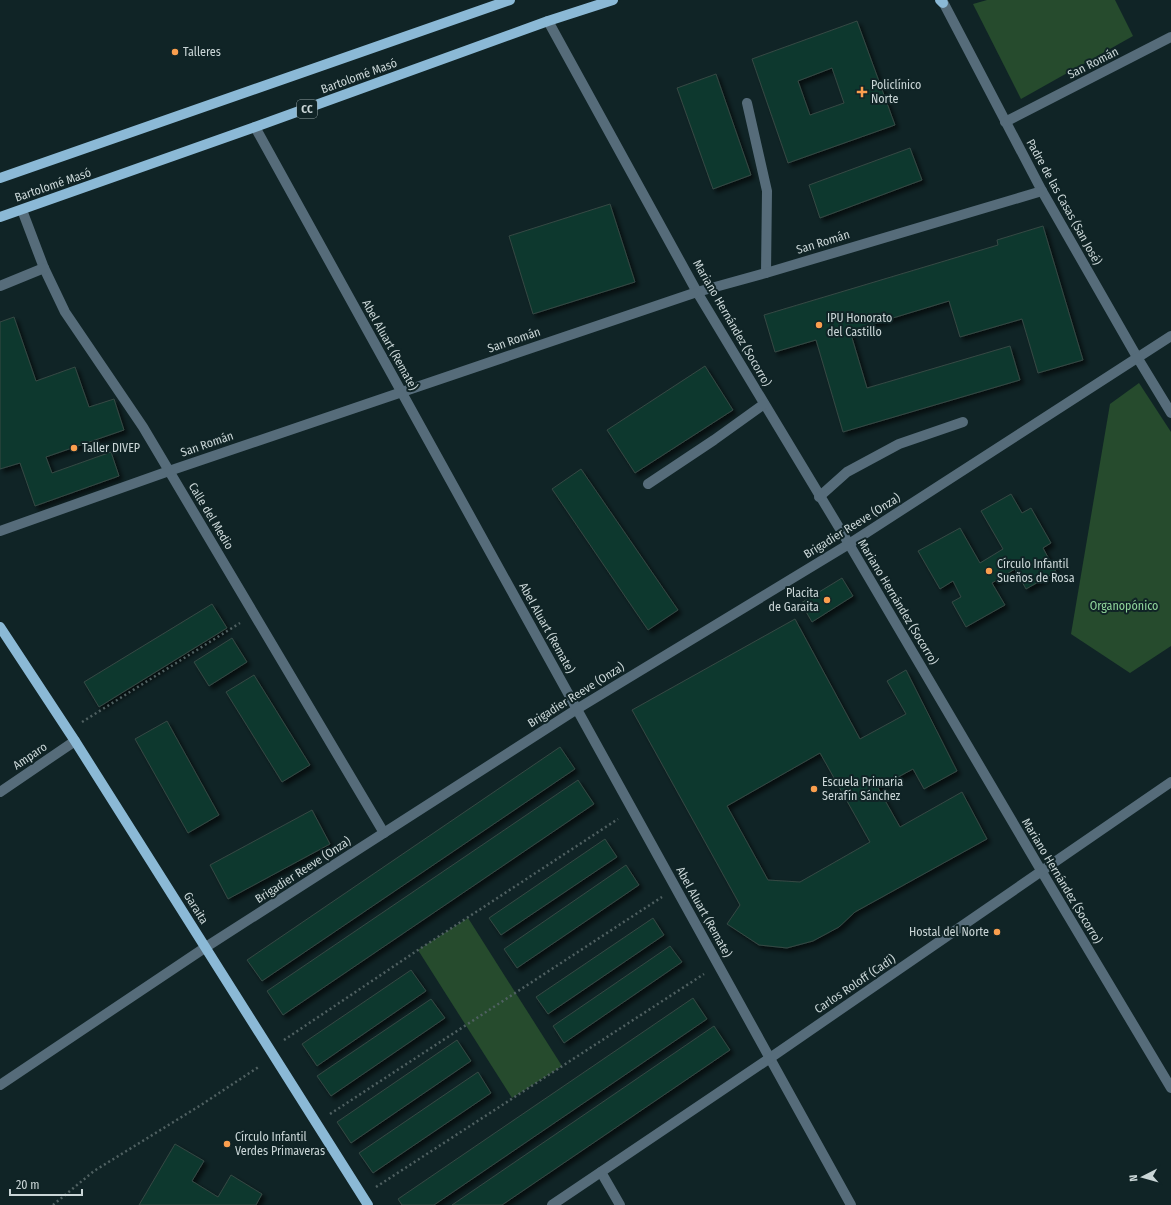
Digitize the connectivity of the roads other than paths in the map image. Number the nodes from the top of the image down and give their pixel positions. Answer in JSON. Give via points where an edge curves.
{"nodes":[{"id":1,"x":510,"y":0,"type":"edge"},
{"id":2,"x":613,"y":0,"type":"edge"},
{"id":3,"x":942,"y":1,"type":"edge"},
{"id":4,"x":548,"y":21,"type":"junction"},
{"id":5,"x":1171,"y":37,"type":"edge"},
{"id":6,"x":747,"y":103,"type":"dead end"},
{"id":7,"x":1005,"y":122,"type":"junction"},
{"id":8,"x":255,"y":127,"type":"junction"},
{"id":9,"x":0,"y":178,"type":"edge"},
{"id":10,"x":1042,"y":191,"type":"junction"},
{"id":11,"x":22,"y":210,"type":"junction"},
{"id":12,"x":0,"y":217,"type":"edge"},
{"id":13,"x":44,"y":268,"type":"junction"},
{"id":14,"x":766,"y":273,"type":"junction"},
{"id":15,"x":0,"y":286,"type":"edge"},
{"id":16,"x":697,"y":292,"type":"junction"},
{"id":17,"x":1171,"y":336,"type":"edge"},
{"id":18,"x":1137,"y":357,"type":"junction"},
{"id":19,"x":402,"y":392,"type":"junction"},
{"id":20,"x":764,"y":404,"type":"junction"},
{"id":21,"x":1171,"y":413,"type":"edge"},
{"id":22,"x":963,"y":422,"type":"dead end"},
{"id":23,"x":169,"y":471,"type":"junction"},
{"id":24,"x":648,"y":484,"type":"dead end"},
{"id":25,"x":820,"y":497,"type":"junction"},
{"id":26,"x":0,"y":531,"type":"edge"},
{"id":27,"x":849,"y":544,"type":"junction"},
{"id":28,"x":0,"y":627,"type":"edge"},
{"id":29,"x":577,"y":709,"type":"junction"},
{"id":30,"x":75,"y":741,"type":"junction"},
{"id":31,"x":1171,"y":782,"type":"edge"},
{"id":32,"x":0,"y":792,"type":"edge"},
{"id":33,"x":384,"y":833,"type":"junction"},
{"id":34,"x":1042,"y":872,"type":"junction"},
{"id":35,"x":206,"y":947,"type":"junction"},
{"id":36,"x":770,"y":1058,"type":"junction"},
{"id":37,"x":0,"y":1085,"type":"edge"},
{"id":38,"x":1171,"y":1088,"type":"edge"},
{"id":39,"x":601,"y":1172,"type":"junction"},
{"id":40,"x":368,"y":1205,"type":"edge"},
{"id":41,"x":552,"y":1205,"type":"edge"},
{"id":42,"x":620,"y":1205,"type":"edge"},
{"id":43,"x":851,"y":1205,"type":"edge"}],
"edges":[{"from":1,"to":9,"type":"main road","name":"Bartolomé Masó"},
{"from":2,"to":4,"type":"main road","name":"Bartolomé Masó","number":"CC"},
{"from":3,"to":7,"type":"street","name":"Padre de las Casas (San José)"},
{"from":4,"to":8,"type":"main road","name":"Bartolomé Masó","number":"CC"},
{"from":4,"to":16,"type":"street","name":"Mariano Hernández (Socorro)"},
{"from":5,"to":7,"type":"street","name":"San Román"},
{"from":6,"to":14,"type":"street","via":[[767,191]]},
{"from":7,"to":10,"type":"street","name":"Padre de las Casas (San José)"},
{"from":8,"to":11,"type":"main road","name":"Bartolomé Masó","number":"CC"},
{"from":8,"to":19,"type":"street","name":"Abel Aluart (Remate)"},
{"from":10,"to":14,"type":"street","name":"San Román"},
{"from":10,"to":18,"type":"street","name":"Padre de las Casas (San José)"},
{"from":11,"to":12,"type":"main road","name":"Bartolomé Masó","number":"CC"},
{"from":11,"to":13,"type":"street","name":"Calle del Medio"},
{"from":13,"to":15,"type":"street"},
{"from":13,"to":23,"type":"street","name":"Calle del Medio","via":[[65,312],[143,427]]},
{"from":14,"to":16,"type":"street","name":"San Román"},
{"from":16,"to":19,"type":"street","name":"San Román"},
{"from":16,"to":20,"type":"street","name":"Mariano Hernández (Socorro)"},
{"from":17,"to":18,"type":"street","name":"Brigadier Reeve (Onza)"},
{"from":18,"to":21,"type":"street","name":"Padre de las Casas (San José)"},
{"from":18,"to":27,"type":"street","name":"Brigadier Reeve (Onza)"},
{"from":19,"to":23,"type":"street","name":"San Román"},
{"from":19,"to":29,"type":"street","name":"Abel Aluart (Remate)"},
{"from":20,"to":24,"type":"street"},
{"from":20,"to":25,"type":"street","name":"Mariano Hernández (Socorro)"},
{"from":22,"to":25,"type":"street","via":[[899,444],[847,472]]},
{"from":23,"to":26,"type":"street","name":"San Román"},
{"from":23,"to":33,"type":"street","name":"Calle del Medio"},
{"from":25,"to":27,"type":"street","name":"Mariano Hernández (Socorro)"},
{"from":27,"to":29,"type":"street","name":"Brigadier Reeve (Onza)"},
{"from":27,"to":34,"type":"street","name":"Mariano Hernández (Socorro)"},
{"from":28,"to":30,"type":"main road","name":"Garaita"},
{"from":29,"to":33,"type":"street","name":"Brigadier Reeve (Onza)"},
{"from":29,"to":36,"type":"street","name":"Abel Aluart (Remate)"},
{"from":30,"to":32,"type":"street","name":"Amparo"},
{"from":30,"to":35,"type":"main road","name":"Garaita"},
{"from":31,"to":34,"type":"street","name":"Carlos Roloff (Cadí)"},
{"from":33,"to":35,"type":"street","name":"Brigadier Reeve (Onza)"},
{"from":34,"to":36,"type":"street","name":"Carlos Roloff (Cadí)"},
{"from":34,"to":38,"type":"street","name":"Mariano Hernández (Socorro)"},
{"from":35,"to":37,"type":"street","name":"Brigadier Reeve (Onza)"},
{"from":35,"to":40,"type":"main road","name":"Garaita"},
{"from":36,"to":39,"type":"street","name":"Carlos Roloff (Cadí)"},
{"from":36,"to":43,"type":"street","name":"Abel Aluart (Remate)"},
{"from":39,"to":41,"type":"street","name":"Carlos Roloff (Cadí)"},
{"from":39,"to":42,"type":"street"}]}
